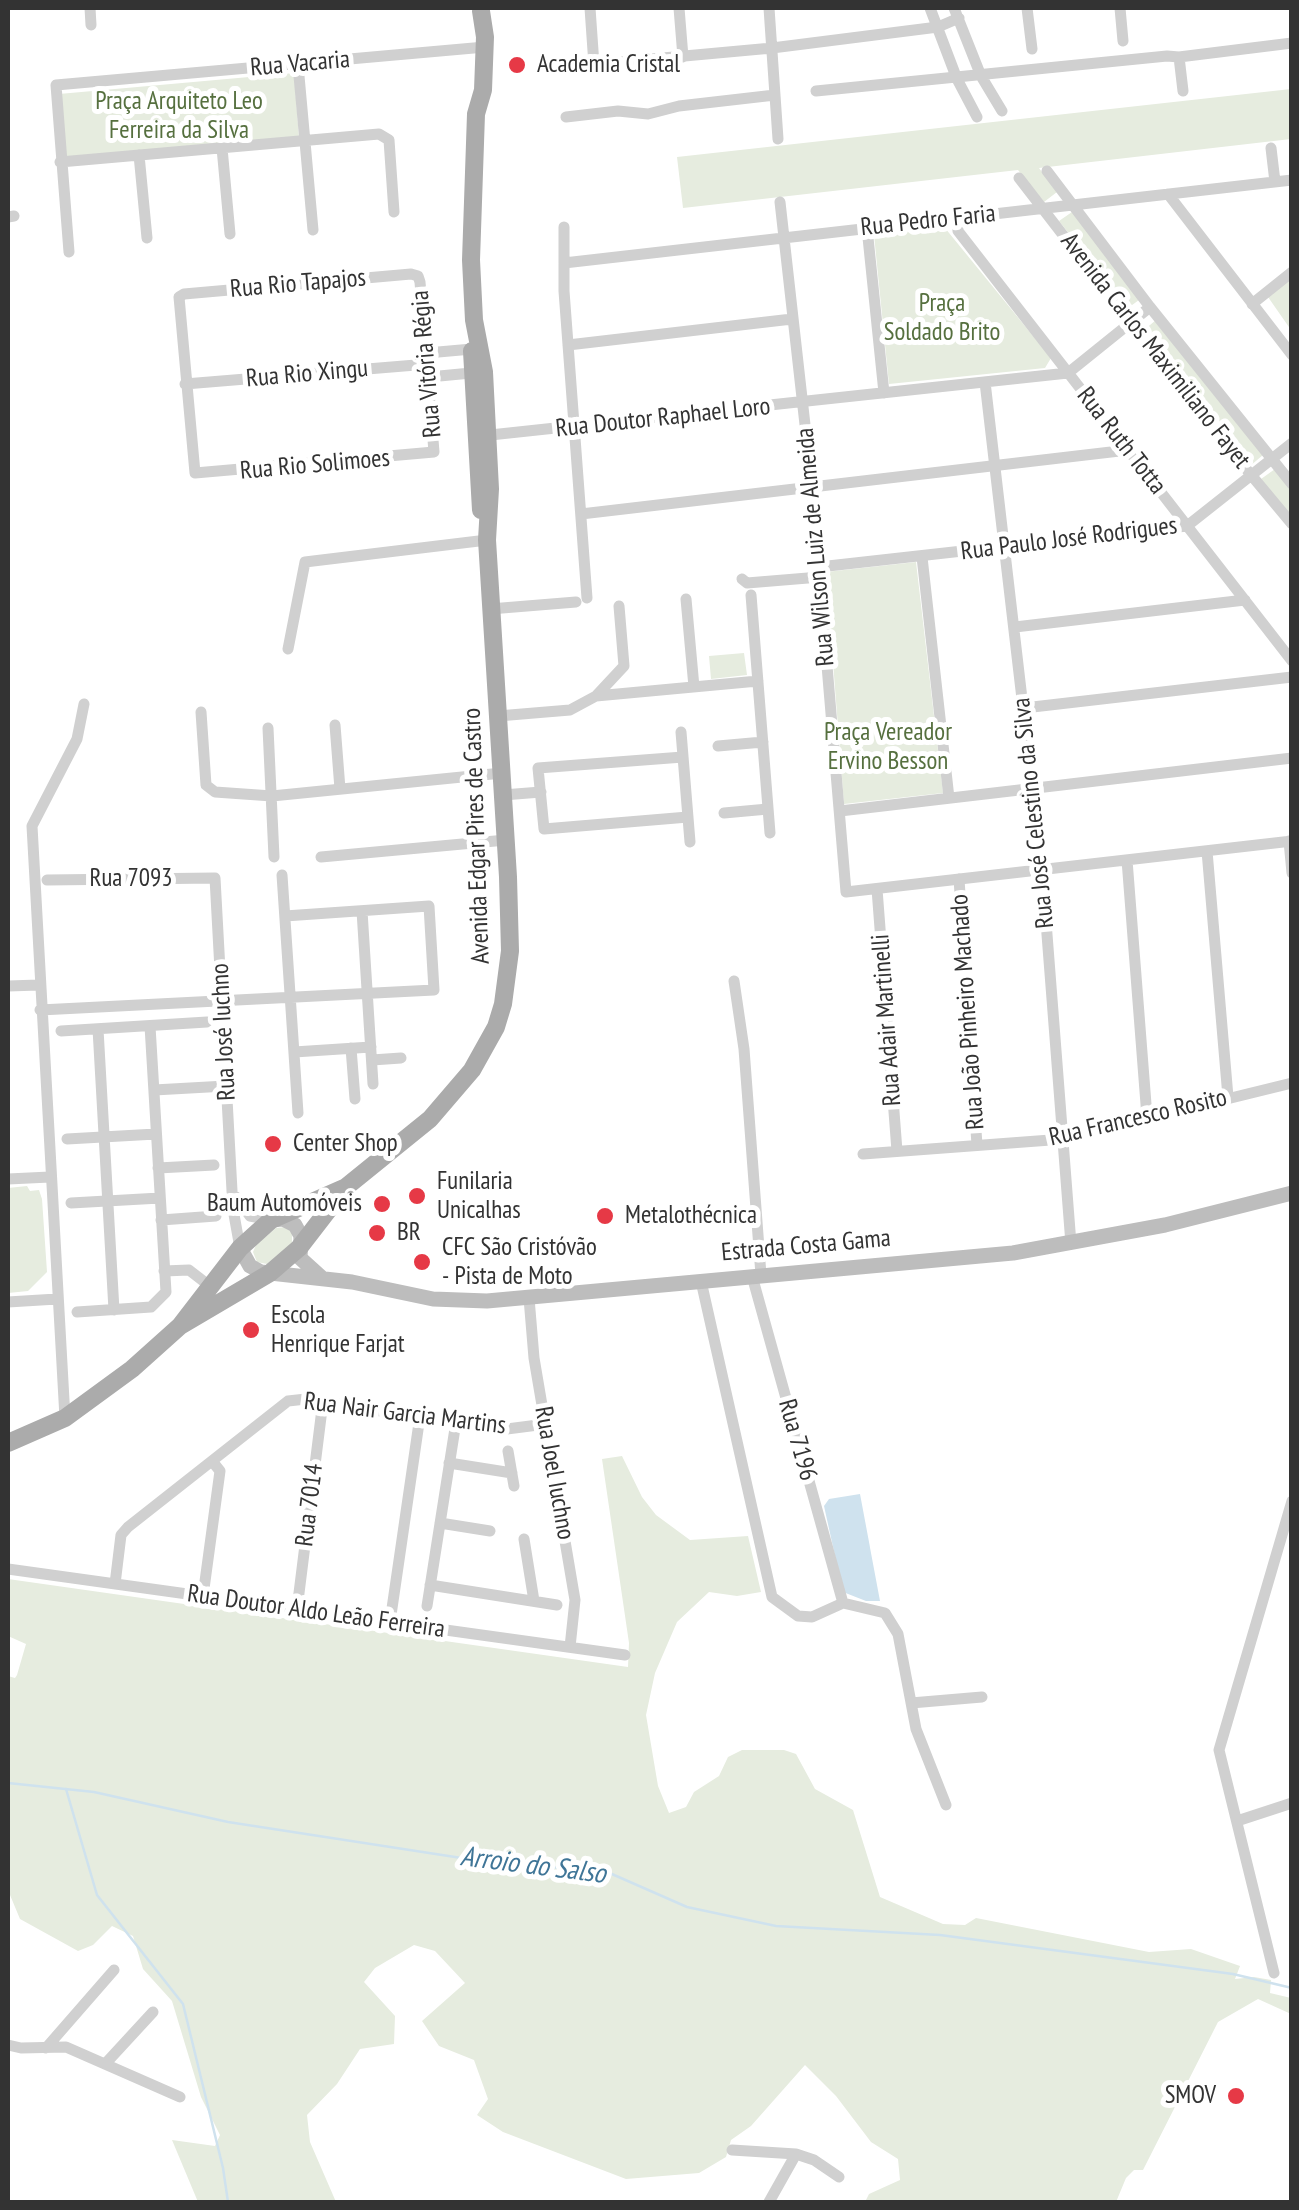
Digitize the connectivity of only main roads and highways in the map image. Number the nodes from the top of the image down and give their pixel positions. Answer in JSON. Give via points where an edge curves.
{"nodes":[{"id":1,"x":480,"y":9,"type":"edge"},
{"id":2,"x":474,"y":320,"type":"junction"},
{"id":3,"x":481,"y":436,"type":"junction"},
{"id":4,"x":346,"y":1187,"type":"junction"},
{"id":5,"x":1292,"y":1193,"type":"edge"},
{"id":6,"x":271,"y":1220,"type":"junction"},
{"id":7,"x":240,"y":1248,"type":"junction"},
{"id":8,"x":300,"y":1248,"type":"junction"},
{"id":9,"x":270,"y":1273,"type":"junction"},
{"id":10,"x":321,"y":1278,"type":"junction"},
{"id":11,"x":180,"y":1326,"type":"junction"},
{"id":12,"x":8,"y":1442,"type":"edge"}],
"edges":[{"from":1,"to":2,"type":"main road","name":"Avenida Edgar Pires de Castro","via":[[472,90]]},
{"from":2,"to":3,"type":"main road","name":"Avenida Edgar Pires de Castro","via":[[471,373]]},
{"from":2,"to":3,"type":"main road","name":"Avenida Edgar Pires de Castro","via":[[484,372]]},
{"from":3,"to":4,"type":"main road","name":"Avenida Edgar Pires de Castro","via":[[478,490],[502,773],[508,982],[496,1027],[457,1090]]},
{"from":4,"to":6,"type":"main road","name":"Avenida Edgar Pires de Castro"},
{"from":4,"to":8,"type":"main road","name":"Avenida Edgar Pires de Castro"},
{"from":5,"to":10,"type":"main road","name":"Estrada Costa Gama","via":[[1013,1253],[529,1298],[433,1300]]},
{"from":6,"to":7,"type":"main road","name":"Avenida Edgar Pires de Castro"},
{"from":6,"to":8,"type":"main road","via":[[295,1224]]},
{"from":7,"to":9,"type":"main road","via":[[250,1266]]},
{"from":7,"to":11,"type":"main road","name":"Avenida Edgar Pires de Castro"},
{"from":8,"to":9,"type":"main road","name":"Avenida Edgar Pires de Castro"},
{"from":8,"to":10,"type":"main road","via":[[302,1262]]},
{"from":9,"to":10,"type":"main road","name":"Estrada Costa Gama"},
{"from":9,"to":11,"type":"main road","name":"Avenida Edgar Pires de Castro"},
{"from":11,"to":12,"type":"main road","name":"Avenida Edgar Pires de Castro","via":[[65,1418]]}]}
